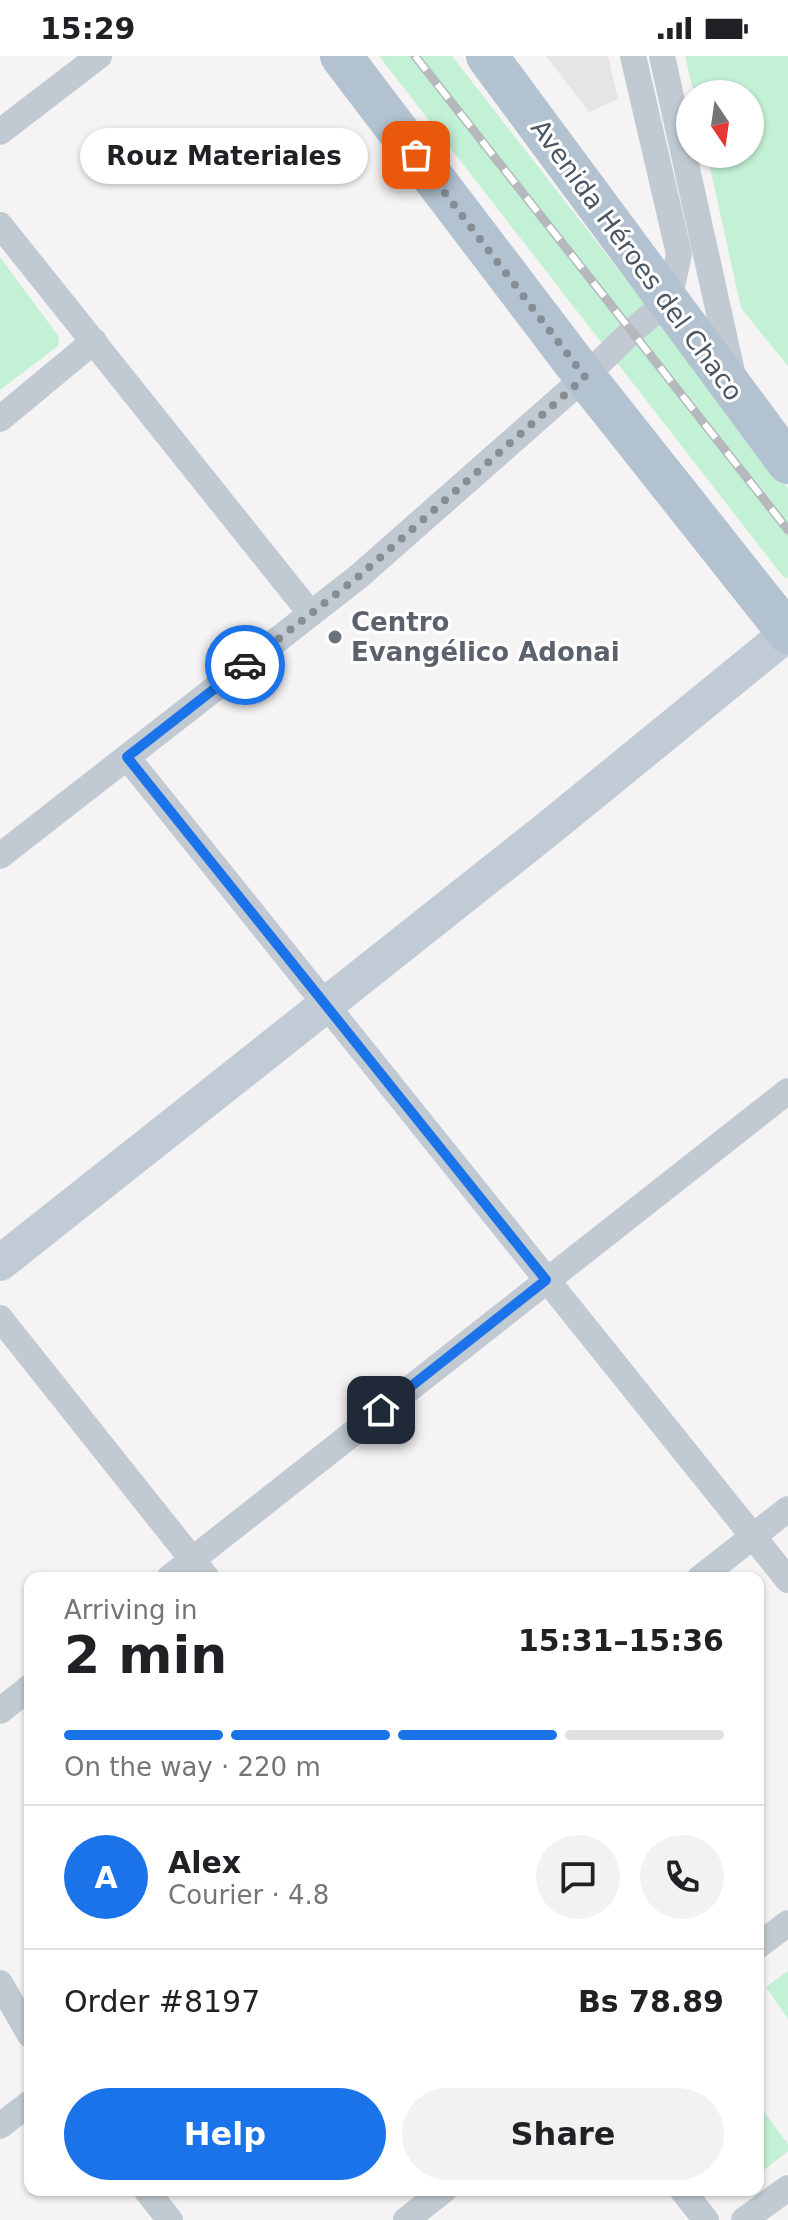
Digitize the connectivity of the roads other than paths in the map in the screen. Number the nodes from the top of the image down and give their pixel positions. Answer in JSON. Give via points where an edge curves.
{"nodes":[{"id":1,"x":99,"y":56,"type":"edge"},
{"id":2,"x":341,"y":56,"type":"edge"},
{"id":3,"x":487,"y":56,"type":"edge"},
{"id":4,"x":633,"y":56,"type":"edge"},
{"id":5,"x":662,"y":56,"type":"edge"},
{"id":6,"x":0,"y":132,"type":"edge"},
{"id":7,"x":0,"y":225,"type":"edge"},
{"id":8,"x":669,"y":300,"type":"junction"},
{"id":9,"x":94,"y":341,"type":"junction"},
{"id":10,"x":585,"y":377,"type":"junction"},
{"id":11,"x":737,"y":395,"type":"junction"},
{"id":12,"x":0,"y":419,"type":"edge"},
{"id":13,"x":788,"y":463,"type":"edge"},
{"id":14,"x":311,"y":614,"type":"junction"},
{"id":15,"x":784,"y":620,"type":"edge"},
{"id":16,"x":127,"y":757,"type":"junction"},
{"id":17,"x":0,"y":856,"type":"edge"},
{"id":18,"x":325,"y":1003,"type":"junction"},
{"id":19,"x":788,"y":1091,"type":"edge"},
{"id":20,"x":0,"y":1263,"type":"edge"},
{"id":21,"x":546,"y":1280,"type":"junction"},
{"id":22,"x":0,"y":1318,"type":"edge"},
{"id":23,"x":788,"y":1509,"type":"edge"},
{"id":24,"x":753,"y":1537,"type":"junction"},
{"id":25,"x":199,"y":1569,"type":"edge"},
{"id":26,"x":708,"y":1572,"type":"edge"},
{"id":27,"x":788,"y":1580,"type":"edge"},
{"id":28,"x":24,"y":1692,"type":"edge"},
{"id":29,"x":0,"y":1711,"type":"edge"},
{"id":30,"x":788,"y":1923,"type":"edge"},
{"id":31,"x":764,"y":1941,"type":"edge"},
{"id":32,"x":0,"y":1983,"type":"edge"},
{"id":33,"x":24,"y":2025,"type":"edge"},
{"id":34,"x":24,"y":2108,"type":"edge"},
{"id":35,"x":0,"y":2126,"type":"edge"},
{"id":36,"x":788,"y":2188,"type":"edge"},
{"id":37,"x":151,"y":2196,"type":"edge"},
{"id":38,"x":436,"y":2196,"type":"edge"},
{"id":39,"x":687,"y":2196,"type":"edge"},
{"id":40,"x":170,"y":2220,"type":"edge"},
{"id":41,"x":406,"y":2220,"type":"edge"},
{"id":42,"x":706,"y":2220,"type":"edge"},
{"id":43,"x":744,"y":2220,"type":"edge"}],
"edges":[{"from":1,"to":6,"type":"street"},
{"from":2,"to":10,"type":"main road"},
{"from":3,"to":8,"type":"main road","name":"Avenida Héroes del Chaco"},
{"from":4,"to":8,"type":"street","via":[[679,254]]},
{"from":5,"to":11,"type":"street"},
{"from":7,"to":9,"type":"street"},
{"from":8,"to":10,"type":"street"},
{"from":8,"to":11,"type":"main road","name":"Avenida Héroes del Chaco"},
{"from":9,"to":12,"type":"street"},
{"from":9,"to":14,"type":"street"},
{"from":10,"to":14,"type":"street"},
{"from":10,"to":15,"type":"main road"},
{"from":11,"to":13,"type":"main road","name":"Avenida Héroes del Chaco"},
{"from":14,"to":16,"type":"street"},
{"from":15,"to":18,"type":"main road","via":[[549,828]]},
{"from":16,"to":17,"type":"street"},
{"from":16,"to":18,"type":"street"},
{"from":18,"to":20,"type":"main road"},
{"from":18,"to":21,"type":"street"},
{"from":19,"to":21,"type":"street"},
{"from":21,"to":24,"type":"street"},
{"from":21,"to":25,"type":"street"},
{"from":22,"to":25,"type":"street"},
{"from":23,"to":24,"type":"street"},
{"from":24,"to":26,"type":"street"},
{"from":24,"to":27,"type":"street"},
{"from":28,"to":29,"type":"street"},
{"from":30,"to":31,"type":"street"},
{"from":32,"to":33,"type":"street"},
{"from":34,"to":35,"type":"street"},
{"from":36,"to":43,"type":"street"},
{"from":37,"to":40,"type":"street"},
{"from":38,"to":41,"type":"street"},
{"from":39,"to":42,"type":"street"}]}
